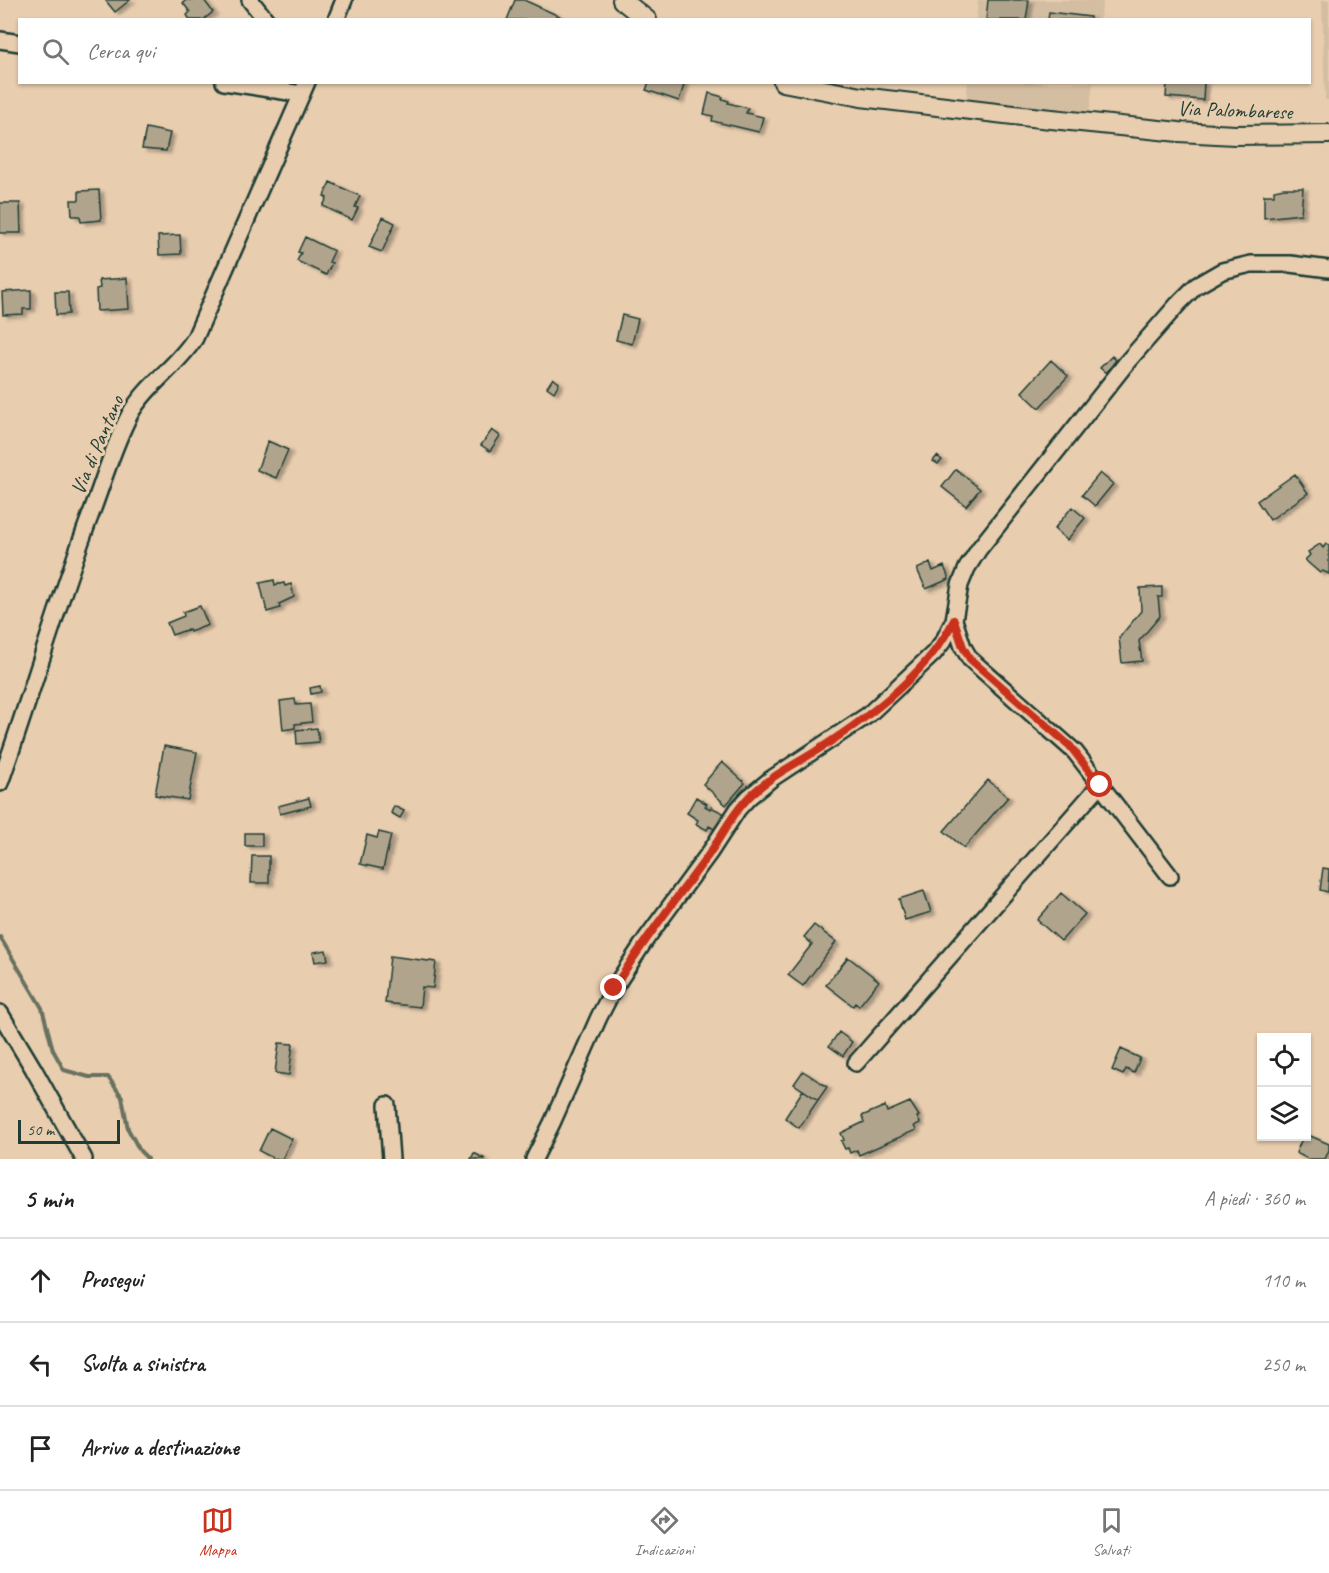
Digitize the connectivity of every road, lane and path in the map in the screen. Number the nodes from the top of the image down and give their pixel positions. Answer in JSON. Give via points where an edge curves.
{"nodes":[{"id":1,"x":250,"y":0,"type":"edge"},
{"id":2,"x":344,"y":0,"type":"edge"},
{"id":3,"x":622,"y":0,"type":"edge"},
{"id":4,"x":264,"y":18,"type":"edge"},
{"id":5,"x":337,"y":18,"type":"edge"},
{"id":6,"x":644,"y":18,"type":"edge"},
{"id":7,"x":0,"y":40,"type":"edge"},
{"id":8,"x":18,"y":44,"type":"edge"},
{"id":9,"x":251,"y":84,"type":"edge"},
{"id":10,"x":793,"y":84,"type":"edge"},
{"id":11,"x":305,"y":88,"type":"edge"},
{"id":12,"x":1329,"y":134,"type":"edge"},
{"id":13,"x":1329,"y":269,"type":"edge"},
{"id":14,"x":954,"y":620,"type":"junction"},
{"id":15,"x":0,"y":783,"type":"edge"},
{"id":16,"x":1100,"y":785,"type":"junction"},
{"id":17,"x":1170,"y":876,"type":"dead end"},
{"id":18,"x":0,"y":1013,"type":"edge"},
{"id":19,"x":856,"y":1063,"type":"dead end"},
{"id":20,"x":387,"y":1105,"type":"dead end"},
{"id":21,"x":84,"y":1159,"type":"edge"},
{"id":22,"x":391,"y":1159,"type":"edge"},
{"id":23,"x":534,"y":1159,"type":"edge"}],
"edges":[{"from":1,"to":4,"type":"street"},
{"from":2,"to":5,"type":"street"},
{"from":3,"to":6,"type":"main road"},
{"from":7,"to":8,"type":"street"},
{"from":9,"to":11,"type":"street"},
{"from":10,"to":12,"type":"main road","name":"Via Palombarese","via":[[861,97],[1170,131]]},
{"from":11,"to":15,"type":"street","name":"Via di Pantano","via":[[197,335],[182,356],[146,390],[122,430]]},
{"from":13,"to":14,"type":"street","via":[[1283,263],[1244,265],[1209,278],[1184,297],[979,549],[960,585]]},
{"from":14,"to":16,"type":"street","via":[[970,659],[1070,746]]},
{"from":14,"to":23,"type":"street","via":[[934,653],[874,710],[745,801],[611,994]]},
{"from":16,"to":17,"type":"street"},
{"from":16,"to":19,"type":"street"},
{"from":18,"to":21,"type":"street"},
{"from":20,"to":22,"type":"street"}]}
